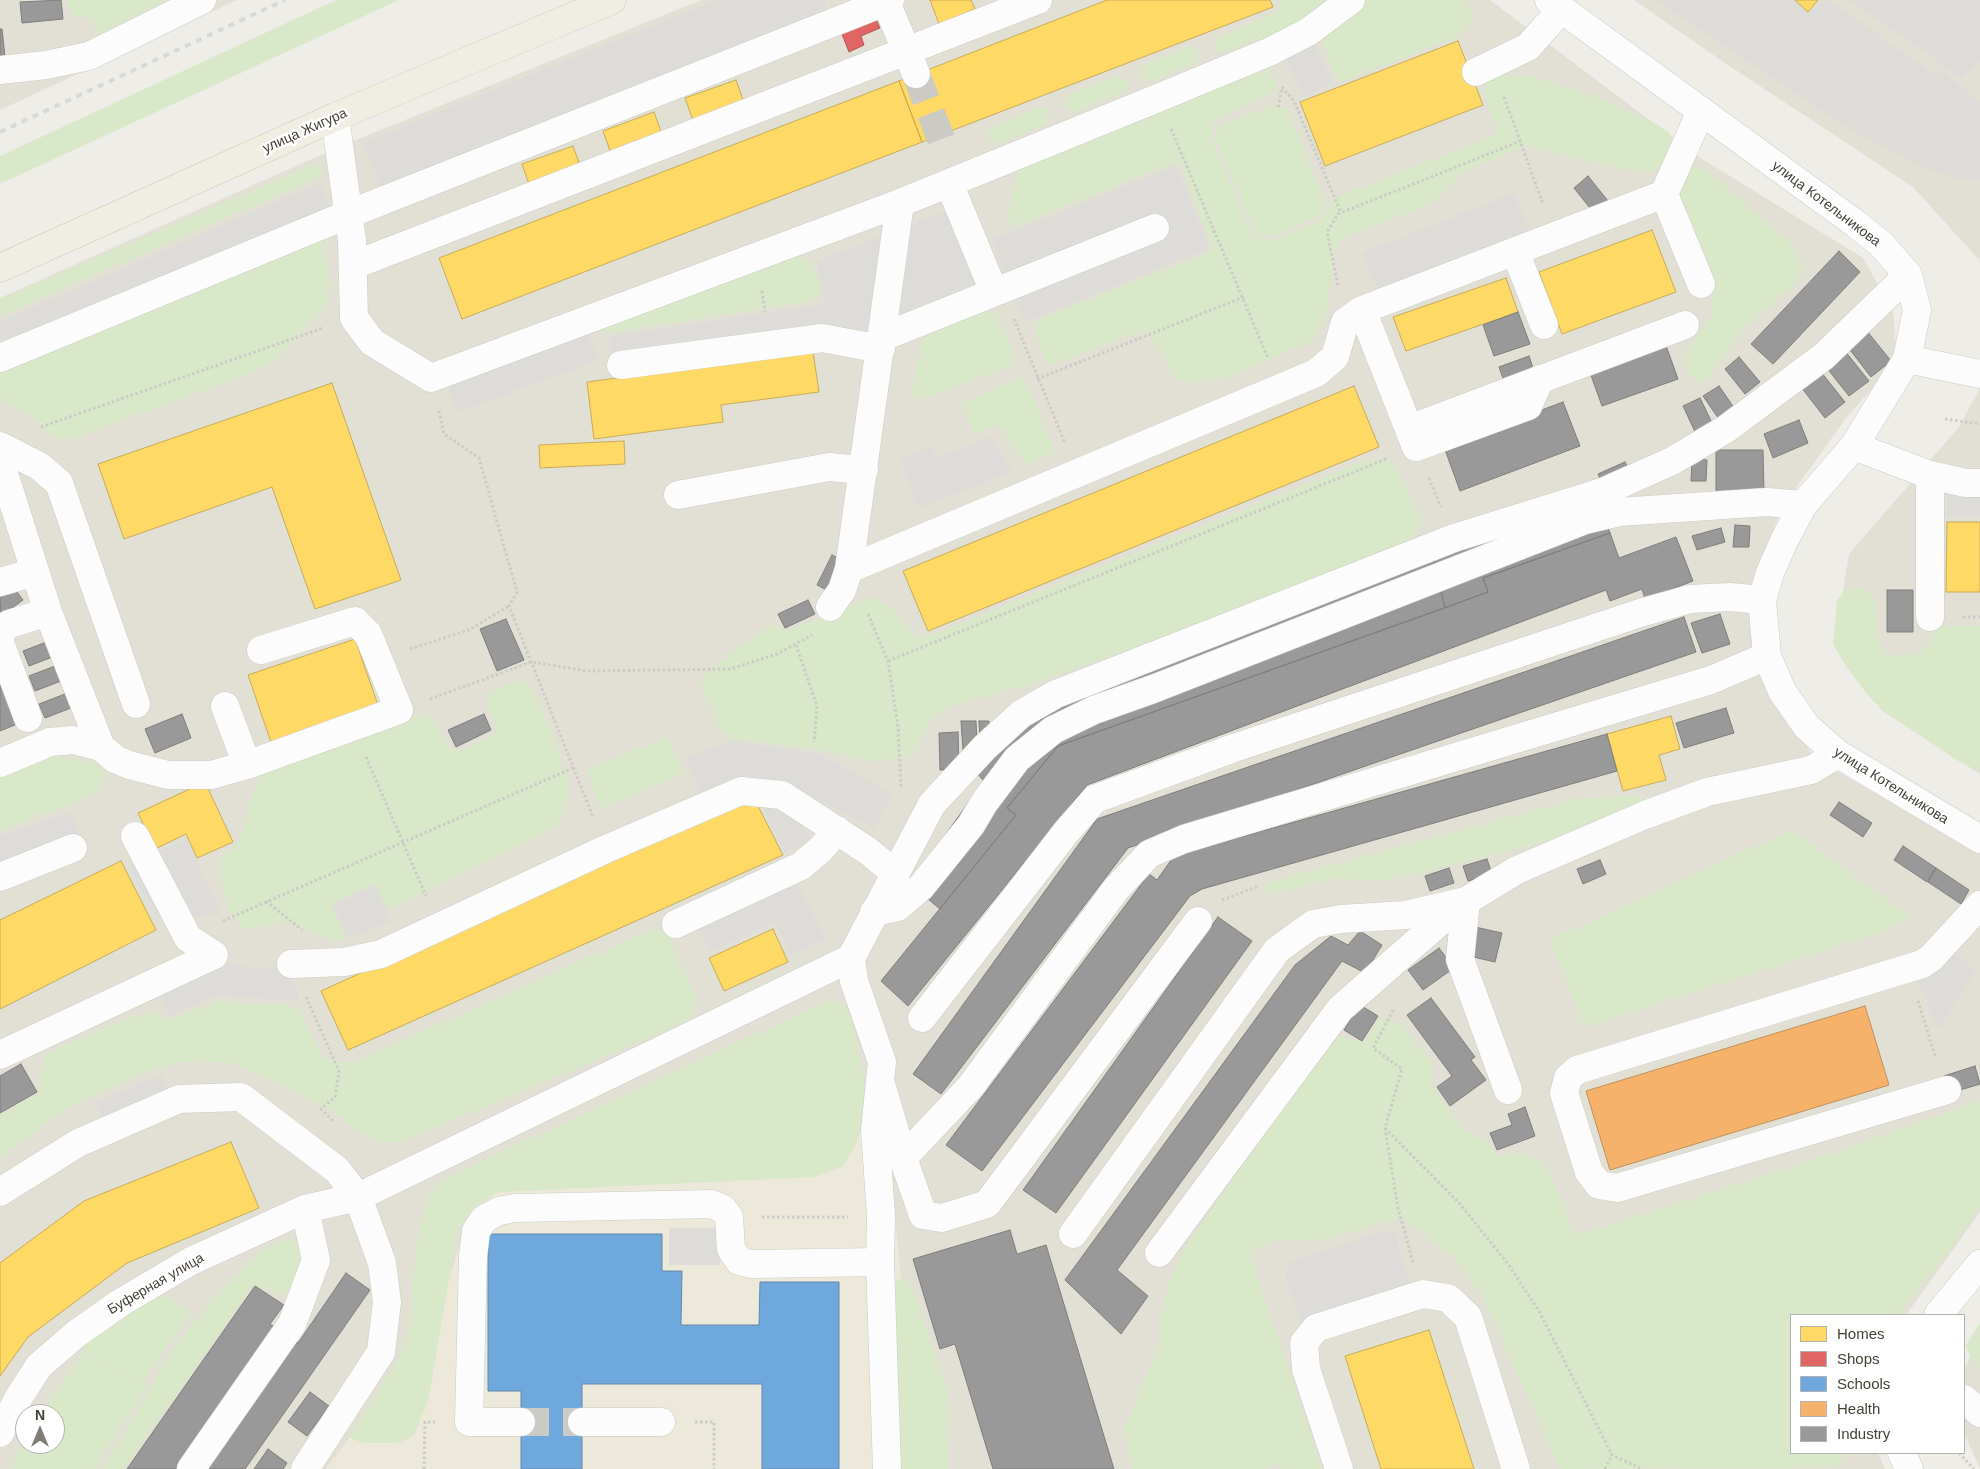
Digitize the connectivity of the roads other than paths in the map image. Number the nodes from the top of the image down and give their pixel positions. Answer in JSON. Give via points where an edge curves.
{"nodes":[{"id":1,"x":202,"y":0,"type":"edge"},
{"id":2,"x":612,"y":0,"type":"edge"},
{"id":3,"x":1038,"y":0,"type":"edge"},
{"id":4,"x":1350,"y":0,"type":"edge"},
{"id":5,"x":888,"y":1,"type":"edge"},
{"id":6,"x":1556,"y":5,"type":"edge"},
{"id":7,"x":912,"y":63,"type":"junction"},
{"id":8,"x":1485,"y":69,"type":"road end"},
{"id":9,"x":0,"y":70,"type":"edge"},
{"id":10,"x":1701,"y":110,"type":"junction"},
{"id":11,"x":335,"y":117,"type":"junction"},
{"id":12,"x":949,"y":183,"type":"junction"},
{"id":13,"x":1664,"y":194,"type":"junction"},
{"id":14,"x":900,"y":203,"type":"junction"},
{"id":15,"x":349,"y":214,"type":"junction"},
{"id":16,"x":1155,"y":228,"type":"dead end"},
{"id":17,"x":1514,"y":251,"type":"junction"},
{"id":18,"x":354,"y":265,"type":"junction"},
{"id":19,"x":0,"y":268,"type":"edge"},
{"id":20,"x":1908,"y":275,"type":"junction"},
{"id":21,"x":1701,"y":284,"type":"dead end"},
{"id":22,"x":994,"y":292,"type":"junction"},
{"id":23,"x":1354,"y":316,"type":"junction"},
{"id":24,"x":1544,"y":325,"type":"dead end"},
{"id":25,"x":1685,"y":325,"type":"dead end"},
{"id":26,"x":882,"y":343,"type":"junction"},
{"id":27,"x":0,"y":358,"type":"edge"},
{"id":28,"x":1907,"y":359,"type":"junction"},
{"id":29,"x":621,"y":365,"type":"dead end"},
{"id":30,"x":1980,"y":374,"type":"edge"},
{"id":31,"x":0,"y":446,"type":"edge"},
{"id":32,"x":1854,"y":446,"type":"junction"},
{"id":33,"x":0,"y":461,"type":"edge"},
{"id":34,"x":864,"y":470,"type":"junction"},
{"id":35,"x":1930,"y":475,"type":"junction"},
{"id":36,"x":1980,"y":482,"type":"edge"},
{"id":37,"x":678,"y":495,"type":"dead end"},
{"id":38,"x":1803,"y":505,"type":"junction"},
{"id":39,"x":849,"y":569,"type":"junction"},
{"id":40,"x":35,"y":572,"type":"junction"},
{"id":41,"x":0,"y":582,"type":"edge"},
{"id":42,"x":1762,"y":600,"type":"junction"},
{"id":43,"x":830,"y":607,"type":"dead end"},
{"id":44,"x":48,"y":612,"type":"junction"},
{"id":45,"x":1930,"y":617,"type":"dead end"},
{"id":46,"x":0,"y":637,"type":"edge"},
{"id":47,"x":0,"y":643,"type":"edge"},
{"id":48,"x":261,"y":650,"type":"dead end"},
{"id":49,"x":1767,"y":656,"type":"junction"},
{"id":50,"x":136,"y":704,"type":"dead end"},
{"id":51,"x":225,"y":706,"type":"dead end"},
{"id":52,"x":28,"y":718,"type":"dead end"},
{"id":53,"x":101,"y":748,"type":"junction"},
{"id":54,"x":1838,"y":754,"type":"junction"},
{"id":55,"x":0,"y":763,"type":"edge"},
{"id":56,"x":247,"y":764,"type":"junction"},
{"id":57,"x":837,"y":830,"type":"junction"},
{"id":58,"x":1977,"y":833,"type":"edge"},
{"id":59,"x":135,"y":836,"type":"dead end"},
{"id":60,"x":73,"y":848,"type":"dead end"},
{"id":61,"x":896,"y":874,"type":"junction"},
{"id":62,"x":0,"y":877,"type":"edge"},
{"id":63,"x":1465,"y":901,"type":"junction"},
{"id":64,"x":1980,"y":905,"type":"edge"},
{"id":65,"x":874,"y":912,"type":"junction"},
{"id":66,"x":1198,"y":921,"type":"dead end"},
{"id":67,"x":676,"y":924,"type":"dead end"},
{"id":68,"x":851,"y":958,"type":"junction"},
{"id":69,"x":291,"y":964,"type":"road end"},
{"id":70,"x":922,"y":1018,"type":"dead end"},
{"id":71,"x":0,"y":1055,"type":"edge"},
{"id":72,"x":881,"y":1084,"type":"junction"},
{"id":73,"x":1508,"y":1090,"type":"dead end"},
{"id":74,"x":1947,"y":1090,"type":"road end"},
{"id":75,"x":903,"y":1158,"type":"junction"},
{"id":76,"x":0,"y":1192,"type":"edge"},
{"id":77,"x":358,"y":1197,"type":"junction"},
{"id":78,"x":304,"y":1209,"type":"junction"},
{"id":79,"x":1073,"y":1234,"type":"dead end"},
{"id":80,"x":1159,"y":1253,"type":"dead end"},
{"id":81,"x":880,"y":1262,"type":"junction"},
{"id":82,"x":1980,"y":1264,"type":"edge"},
{"id":83,"x":1939,"y":1314,"type":"edge"},
{"id":84,"x":1965,"y":1400,"type":"edge"},
{"id":85,"x":1980,"y":1413,"type":"edge"},
{"id":86,"x":521,"y":1422,"type":"tunnel mouth"},
{"id":87,"x":582,"y":1422,"type":"tunnel mouth"},
{"id":88,"x":662,"y":1422,"type":"road end"},
{"id":89,"x":0,"y":1433,"type":"edge"},
{"id":90,"x":1902,"y":1454,"type":"edge"},
{"id":91,"x":191,"y":1469,"type":"edge"},
{"id":92,"x":305,"y":1469,"type":"edge"},
{"id":93,"x":887,"y":1469,"type":"edge"},
{"id":94,"x":1339,"y":1469,"type":"edge"},
{"id":95,"x":1516,"y":1469,"type":"edge"},
{"id":96,"x":1909,"y":1469,"type":"edge"}],
"edges":[{"from":1,"to":9,"type":"street","via":[[89,56]]},
{"from":2,"to":11,"type":"main road","name":"улица Жигура"},
{"from":3,"to":7,"type":"street"},
{"from":4,"to":12,"type":"street","via":[[1308,32],[1268,52]]},
{"from":5,"to":7,"type":"street"},
{"from":5,"to":15,"type":"street"},
{"from":6,"to":8,"type":"street","via":[[1528,47]]},
{"from":6,"to":10,"type":"street","name":"улица Котельникова"},
{"from":7,"to":18,"type":"street"},
{"from":10,"to":13,"type":"street"},
{"from":10,"to":20,"type":"street","name":"улица Котельникова","via":[[1856,224],[1881,244]]},
{"from":11,"to":15,"type":"street"},
{"from":11,"to":19,"type":"main road","name":"улица Жигура"},
{"from":12,"to":14,"type":"street"},
{"from":12,"to":22,"type":"street"},
{"from":13,"to":17,"type":"street"},
{"from":13,"to":21,"type":"street"},
{"from":14,"to":18,"type":"street","via":[[431,378],[372,342],[354,318]]},
{"from":14,"to":26,"type":"street"},
{"from":15,"to":18,"type":"street"},
{"from":15,"to":27,"type":"street"},
{"from":16,"to":22,"type":"street"},
{"from":17,"to":23,"type":"street"},
{"from":17,"to":24,"type":"street"},
{"from":20,"to":28,"type":"street","name":"улица Котельникова","via":[[1916,310]]},
{"from":20,"to":61,"type":"street","via":[[1824,356],[1726,429],[1672,461],[1605,491],[1454,538],[1065,691],[1021,714],[932,804]]},
{"from":22,"to":26,"type":"street"},
{"from":23,"to":25,"type":"street","via":[[1413,438],[1540,379]]},
{"from":23,"to":39,"type":"street","via":[[1335,357],[1316,373]]},
{"from":26,"to":29,"type":"street","via":[[822,338]]},
{"from":26,"to":34,"type":"street"},
{"from":28,"to":30,"type":"street"},
{"from":28,"to":32,"type":"street","name":"улица Котельникова"},
{"from":31,"to":50,"type":"street","via":[[39,466],[59,483]]},
{"from":32,"to":35,"type":"street"},
{"from":32,"to":38,"type":"street","name":"улица Котельникова"},
{"from":33,"to":40,"type":"street"},
{"from":34,"to":37,"type":"street","via":[[830,467]]},
{"from":34,"to":39,"type":"street"},
{"from":35,"to":36,"type":"street"},
{"from":35,"to":45,"type":"street"},
{"from":38,"to":42,"type":"street","name":"улица Котельникова","via":[[1770,573]]},
{"from":38,"to":65,"type":"street","via":[[1767,502],[1620,512],[1585,520],[1094,710],[1053,730],[1017,760],[921,888],[898,906]]},
{"from":39,"to":43,"type":"street","via":[[842,590]]},
{"from":40,"to":41,"type":"street"},
{"from":40,"to":44,"type":"street"},
{"from":42,"to":49,"type":"street","name":"улица Котельникова"},
{"from":42,"to":70,"type":"street","via":[[1730,597],[1690,599],[1640,613],[1244,745],[1095,799]]},
{"from":44,"to":46,"type":"street","via":[[9,624]]},
{"from":44,"to":53,"type":"street"},
{"from":47,"to":52,"type":"street"},
{"from":48,"to":56,"type":"street","via":[[355,621],[368,634],[399,710]]},
{"from":49,"to":54,"type":"street","name":"улица Котельникова","via":[[1782,691],[1808,727]]},
{"from":49,"to":75,"type":"street","via":[[1711,680],[1184,839],[1149,854],[1116,889],[971,1086]]},
{"from":51,"to":56,"type":"street"},
{"from":53,"to":55,"type":"street","via":[[73,740],[50,742]]},
{"from":53,"to":56,"type":"street","via":[[129,765],[168,775],[211,775]]},
{"from":54,"to":58,"type":"street","name":"улица Котельникова"},
{"from":54,"to":63,"type":"street","via":[[1811,770],[1707,792],[1646,815],[1517,870]]},
{"from":57,"to":61,"type":"street"},
{"from":57,"to":67,"type":"street","via":[[801,866]]},
{"from":57,"to":69,"type":"street","via":[[782,795],[741,791],[381,954],[344,962]]},
{"from":59,"to":71,"type":"street","via":[[188,938],[214,955]]},
{"from":60,"to":62,"type":"street"},
{"from":61,"to":65,"type":"street"},
{"from":63,"to":73,"type":"street","via":[[1460,959]]},
{"from":63,"to":79,"type":"street","via":[[1406,915],[1341,918],[1313,924],[1277,950]]},
{"from":63,"to":80,"type":"street","via":[[1340,1008]]},
{"from":64,"to":74,"type":"street","via":[[1931,958],[1908,970],[1577,1070],[1568,1078],[1564,1093],[1589,1172],[1599,1185],[1617,1188]]},
{"from":65,"to":68,"type":"street"},
{"from":66,"to":75,"type":"street","via":[[987,1204],[942,1218],[923,1215]]},
{"from":68,"to":72,"type":"street","via":[[854,981],[882,1062]]},
{"from":68,"to":77,"type":"street","name":"Буферная улица"},
{"from":72,"to":75,"type":"street"},
{"from":72,"to":81,"type":"street","via":[[875,1130],[881,1216]]},
{"from":76,"to":77,"type":"street","via":[[78,1143],[179,1098],[241,1097],[336,1170]]},
{"from":77,"to":78,"type":"street","name":"Буферная улица"},
{"from":77,"to":92,"type":"street","via":[[382,1263],[387,1302],[381,1352]]},
{"from":78,"to":89,"type":"street","name":"Буферная улица","via":[[191,1261],[120,1303],[76,1334],[40,1366]]},
{"from":78,"to":91,"type":"street","via":[[316,1260],[292,1324]]},
{"from":81,"to":86,"type":"street","via":[[752,1264],[739,1261],[731,1249],[729,1217],[723,1209],[712,1204],[499,1211],[484,1219],[476,1231],[472,1256],[469,1422]]},
{"from":81,"to":93,"type":"street"},
{"from":82,"to":83,"type":"street"},
{"from":84,"to":85,"type":"street"},
{"from":87,"to":88,"type":"street"},
{"from":90,"to":96,"type":"street"},
{"from":94,"to":95,"type":"street","via":[[1306,1369],[1304,1342],[1316,1328],[1423,1294],[1448,1298],[1468,1317]]}]}
